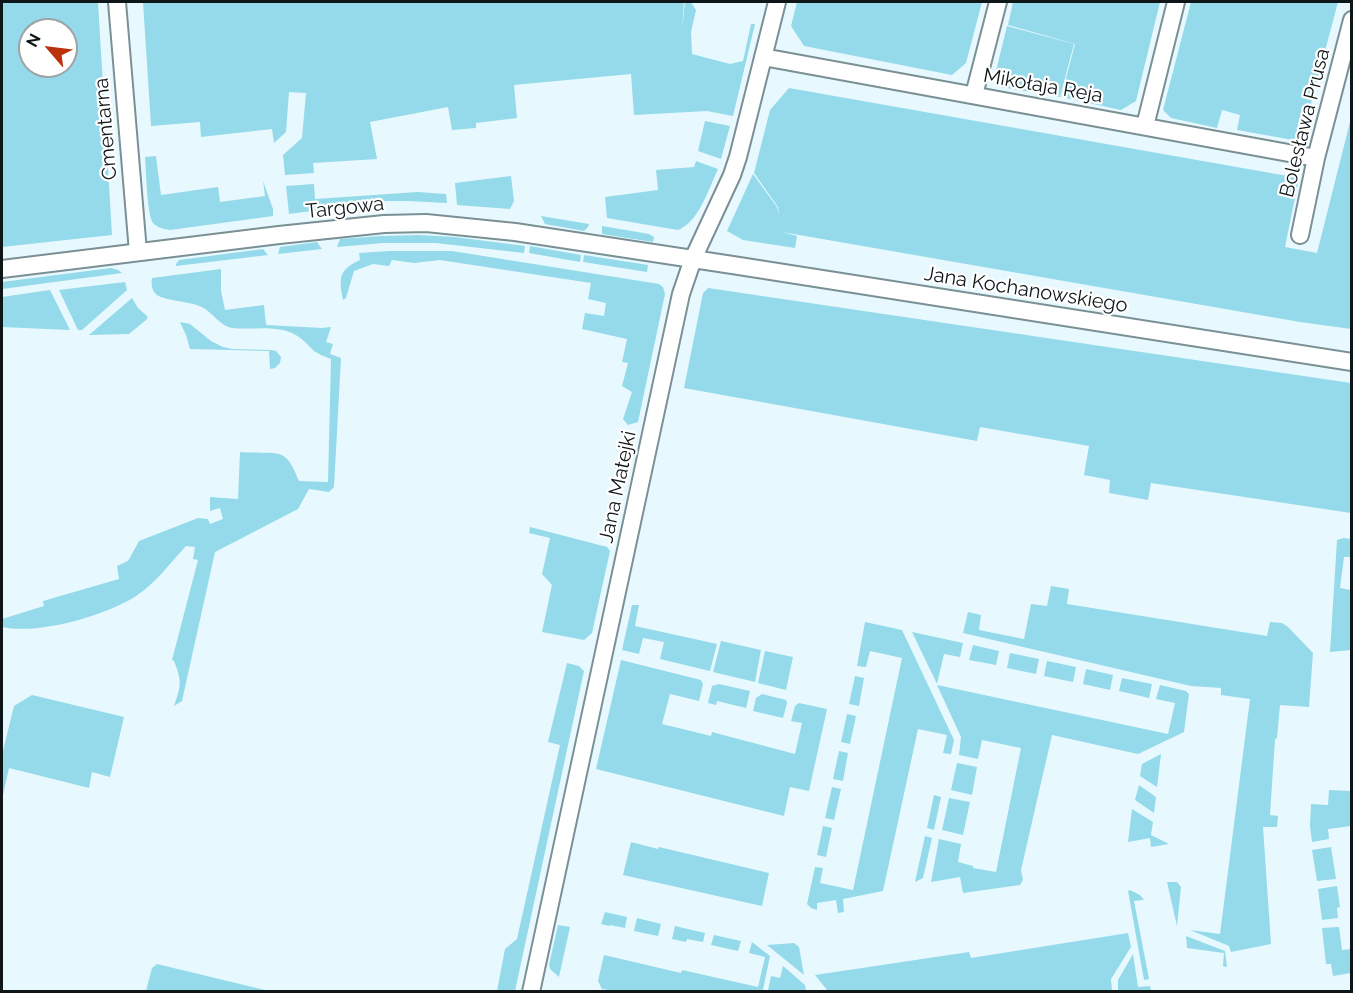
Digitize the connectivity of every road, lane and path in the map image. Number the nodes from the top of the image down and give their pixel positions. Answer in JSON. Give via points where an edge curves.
{"nodes":[{"id":1,"x":117,"y":2,"type":"edge"},
{"id":2,"x":777,"y":2,"type":"edge"},
{"id":3,"x":999,"y":2,"type":"edge"},
{"id":4,"x":1176,"y":2,"type":"edge"},
{"id":5,"x":1352,"y":21,"type":"edge"},
{"id":6,"x":763,"y":57,"type":"junction"},
{"id":7,"x":974,"y":95,"type":"junction"},
{"id":8,"x":1145,"y":126,"type":"junction"},
{"id":9,"x":1317,"y":158,"type":"junction"},
{"id":10,"x":1300,"y":235,"type":"dead end"},
{"id":11,"x":138,"y":252,"type":"junction"},
{"id":12,"x":693,"y":260,"type":"junction"},
{"id":13,"x":2,"y":269,"type":"edge"},
{"id":14,"x":1352,"y":362,"type":"edge"},
{"id":15,"x":531,"y":992,"type":"edge"}],
"edges":[{"from":1,"to":11,"type":"street","name":"Cmentarna"},
{"from":2,"to":6,"type":"street","name":"Jana Matejki"},
{"from":3,"to":7,"type":"street"},
{"from":4,"to":8,"type":"street"},
{"from":5,"to":9,"type":"street","name":"Bolesława Prusa"},
{"from":6,"to":7,"type":"street","name":"Mikołaja Reja"},
{"from":6,"to":12,"type":"street","name":"Jana Matejki","via":[[738,157]]},
{"from":7,"to":8,"type":"street","name":"Mikołaja Reja"},
{"from":8,"to":9,"type":"street","name":"Mikołaja Reja"},
{"from":9,"to":10,"type":"street","name":"Bolesława Prusa"},
{"from":11,"to":12,"type":"street","name":"Targowa","via":[[384,224],[426,223],[514,232]]},
{"from":11,"to":13,"type":"street","name":"Targowa"},
{"from":12,"to":14,"type":"street","name":"Jana Kochanowskiego"},
{"from":12,"to":15,"type":"street","name":"Jana Matejki","via":[[681,294]]}]}
